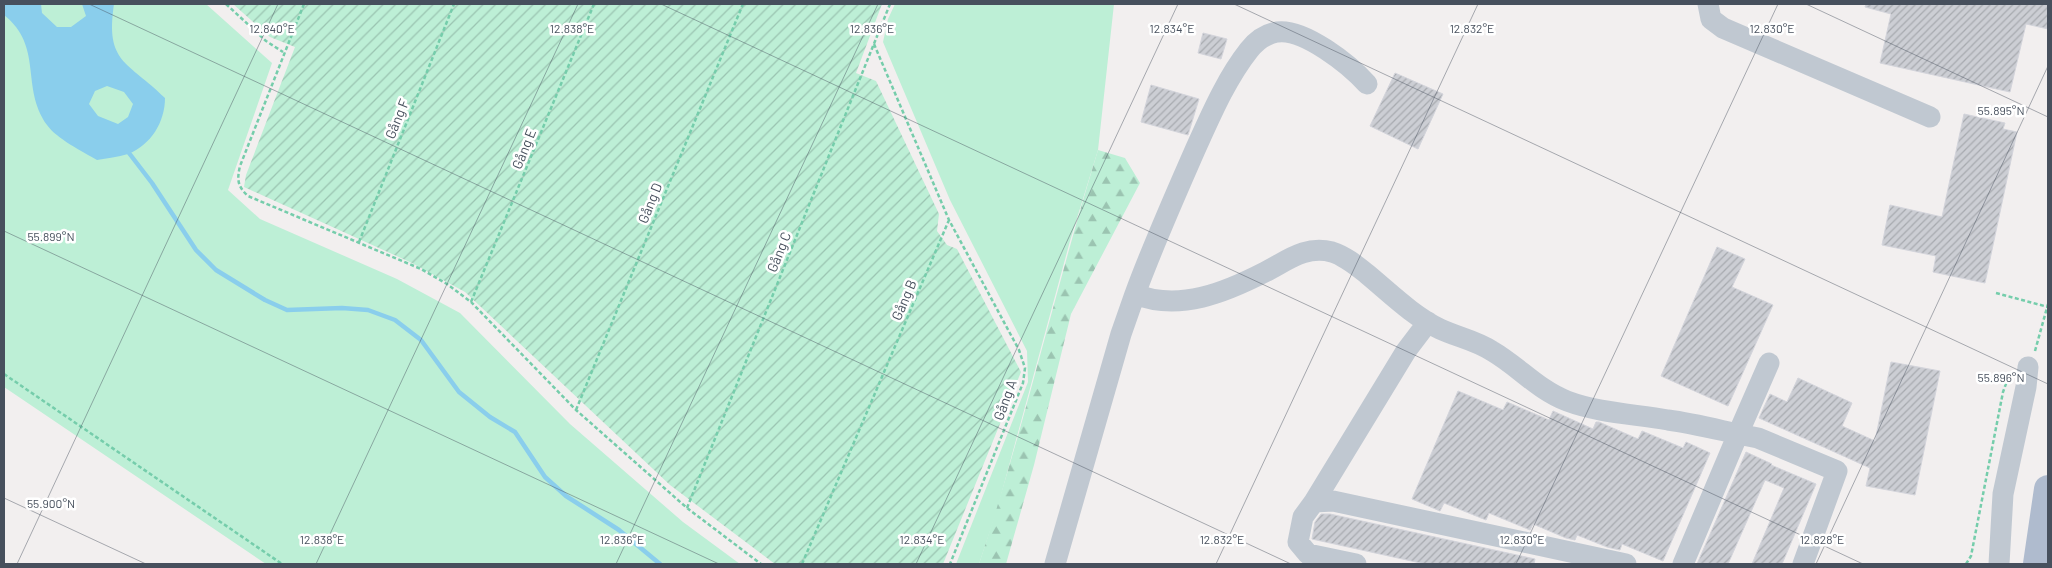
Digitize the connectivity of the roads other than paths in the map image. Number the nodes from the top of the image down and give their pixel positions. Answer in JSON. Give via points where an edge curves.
{"nodes":[{"id":1,"x":1708,"y":4,"type":"edge"},
{"id":2,"x":1367,"y":84,"type":"dead end"},
{"id":3,"x":1930,"y":117,"type":"dead end"},
{"id":4,"x":1135,"y":294,"type":"junction"},
{"id":5,"x":1428,"y":322,"type":"junction"},
{"id":6,"x":1769,"y":363,"type":"dead end"},
{"id":7,"x":2028,"y":367,"type":"dead end"},
{"id":8,"x":1738,"y":434,"type":"junction"},
{"id":9,"x":2048,"y":489,"type":"edge"},
{"id":10,"x":1314,"y":502,"type":"junction"},
{"id":11,"x":1306,"y":559,"type":"edge"},
{"id":12,"x":1055,"y":564,"type":"edge"},
{"id":13,"x":1356,"y":564,"type":"edge"},
{"id":14,"x":1626,"y":564,"type":"edge"},
{"id":15,"x":1682,"y":564,"type":"edge"},
{"id":16,"x":1803,"y":564,"type":"edge"},
{"id":17,"x":1999,"y":564,"type":"edge"},
{"id":18,"x":2036,"y":564,"type":"edge"}],
"edges":[{"from":1,"to":3,"type":"lane","via":[[1711,19],[1723,28]]},
{"from":2,"to":4,"type":"lane","via":[[1330,52],[1296,34],[1278,32],[1262,37],[1249,50],[1231,78],[1206,128]]},
{"from":4,"to":5,"type":"lane","via":[[1166,302],[1194,299],[1228,290],[1294,256],[1313,250],[1332,252],[1353,263]]},
{"from":4,"to":12,"type":"lane"},
{"from":5,"to":8,"type":"lane","via":[[1492,351],[1539,386],[1567,401],[1604,411]]},
{"from":5,"to":10,"type":"lane","via":[[1406,351]]},
{"from":6,"to":8,"type":"lane"},
{"from":7,"to":17,"type":"lane","via":[[2003,494]]},
{"from":8,"to":15,"type":"lane"},
{"from":8,"to":16,"type":"lane","via":[[1758,438],[1836,471]]},
{"from":9,"to":18,"type":"main road"},
{"from":10,"to":11,"type":"lane","via":[[1303,517],[1298,542]]},
{"from":10,"to":14,"type":"lane","via":[[1333,501]]},
{"from":11,"to":13,"type":"lane"}]}
